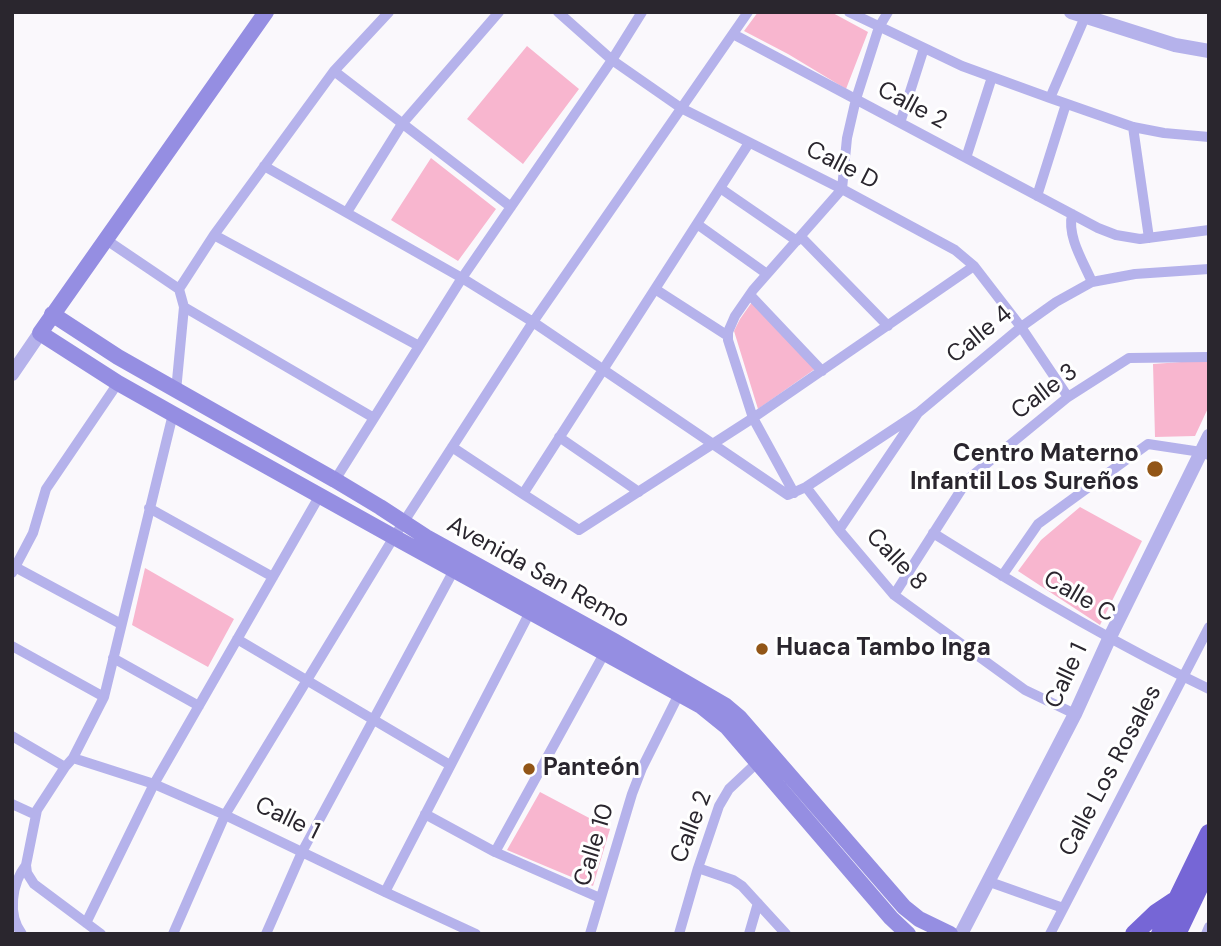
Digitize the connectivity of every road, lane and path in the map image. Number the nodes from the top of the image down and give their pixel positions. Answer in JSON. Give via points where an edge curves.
{"nodes":[{"id":1,"x":266,"y":12,"type":"edge"},
{"id":2,"x":389,"y":12,"type":"edge"},
{"id":3,"x":499,"y":12,"type":"edge"},
{"id":4,"x":558,"y":12,"type":"edge"},
{"id":5,"x":642,"y":12,"type":"edge"},
{"id":6,"x":748,"y":12,"type":"edge"},
{"id":7,"x":849,"y":12,"type":"edge"},
{"id":8,"x":888,"y":12,"type":"edge"},
{"id":9,"x":1071,"y":12,"type":"edge"},
{"id":10,"x":1085,"y":17,"type":"junction"},
{"id":11,"x":879,"y":27,"type":"junction"},
{"id":12,"x":733,"y":34,"type":"junction"},
{"id":13,"x":924,"y":48,"type":"junction"},
{"id":14,"x":1209,"y":51,"type":"edge"},
{"id":15,"x":612,"y":60,"type":"junction"},
{"id":16,"x":334,"y":71,"type":"junction"},
{"id":17,"x":992,"y":77,"type":"junction"},
{"id":18,"x":1049,"y":98,"type":"junction"},
{"id":19,"x":856,"y":99,"type":"junction"},
{"id":20,"x":1066,"y":104,"type":"junction"},
{"id":21,"x":681,"y":108,"type":"junction"},
{"id":22,"x":900,"y":123,"type":"junction"},
{"id":23,"x":402,"y":124,"type":"junction"},
{"id":24,"x":1133,"y":127,"type":"junction"},
{"id":25,"x":1209,"y":137,"type":"edge"},
{"id":26,"x":749,"y":143,"type":"junction"},
{"id":27,"x":966,"y":158,"type":"junction"},
{"id":28,"x":264,"y":166,"type":"junction"},
{"id":29,"x":720,"y":188,"type":"junction"},
{"id":30,"x":842,"y":189,"type":"junction"},
{"id":31,"x":1037,"y":196,"type":"junction"},
{"id":32,"x":511,"y":207,"type":"junction"},
{"id":33,"x":347,"y":212,"type":"junction"},
{"id":34,"x":1072,"y":214,"type":"junction"},
{"id":35,"x":697,"y":224,"type":"junction"},
{"id":36,"x":1209,"y":230,"type":"edge"},
{"id":37,"x":214,"y":235,"type":"junction"},
{"id":38,"x":1149,"y":238,"type":"junction"},
{"id":39,"x":105,"y":239,"type":"junction"},
{"id":40,"x":799,"y":239,"type":"junction"},
{"id":41,"x":974,"y":265,"type":"junction"},
{"id":42,"x":1209,"y":269,"type":"edge"},
{"id":43,"x":767,"y":274,"type":"junction"},
{"id":44,"x":462,"y":278,"type":"junction"},
{"id":45,"x":1092,"y":282,"type":"junction"},
{"id":46,"x":179,"y":289,"type":"junction"},
{"id":47,"x":655,"y":289,"type":"junction"},
{"id":48,"x":750,"y":295,"type":"junction"},
{"id":49,"x":184,"y":307,"type":"junction"},
{"id":50,"x":52,"y":314,"type":"junction"},
{"id":51,"x":533,"y":322,"type":"junction"},
{"id":52,"x":888,"y":326,"type":"junction"},
{"id":53,"x":1021,"y":327,"type":"junction"},
{"id":54,"x":40,"y":332,"type":"junction"},
{"id":55,"x":728,"y":336,"type":"junction"},
{"id":56,"x":419,"y":346,"type":"junction"},
{"id":57,"x":1209,"y":357,"type":"edge"},
{"id":58,"x":603,"y":371,"type":"junction"},
{"id":59,"x":822,"y":371,"type":"junction"},
{"id":60,"x":12,"y":374,"type":"edge"},
{"id":61,"x":118,"y":383,"type":"junction"},
{"id":62,"x":176,"y":391,"type":"junction"},
{"id":63,"x":1068,"y":397,"type":"junction"},
{"id":64,"x":918,"y":413,"type":"junction"},
{"id":65,"x":173,"y":414,"type":"junction"},
{"id":66,"x":374,"y":418,"type":"junction"},
{"id":67,"x":753,"y":418,"type":"junction"},
{"id":68,"x":1209,"y":436,"type":"edge"},
{"id":69,"x":559,"y":437,"type":"junction"},
{"id":70,"x":713,"y":445,"type":"junction"},
{"id":71,"x":452,"y":447,"type":"junction"},
{"id":72,"x":1205,"y":453,"type":"edge"},
{"id":73,"x":335,"y":480,"type":"junction"},
{"id":74,"x":806,"y":487,"type":"junction"},
{"id":75,"x":639,"y":492,"type":"junction"},
{"id":76,"x":794,"y":492,"type":"junction"},
{"id":77,"x":523,"y":494,"type":"junction"},
{"id":78,"x":320,"y":495,"type":"junction"},
{"id":79,"x":149,"y":508,"type":"junction"},
{"id":80,"x":403,"y":523,"type":"junction"},
{"id":81,"x":839,"y":530,"type":"junction"},
{"id":82,"x":933,"y":533,"type":"junction"},
{"id":83,"x":394,"y":537,"type":"junction"},
{"id":84,"x":14,"y":570,"type":"edge"},
{"id":85,"x":454,"y":570,"type":"junction"},
{"id":86,"x":1002,"y":576,"type":"junction"},
{"id":87,"x":273,"y":577,"type":"junction"},
{"id":88,"x":894,"y":595,"type":"junction"},
{"id":89,"x":530,"y":612,"type":"junction"},
{"id":90,"x":121,"y":624,"type":"junction"},
{"id":91,"x":1209,"y":626,"type":"edge"},
{"id":92,"x":237,"y":639,"type":"junction"},
{"id":93,"x":1109,"y":639,"type":"junction"},
{"id":94,"x":12,"y":646,"type":"edge"},
{"id":95,"x":604,"y":652,"type":"junction"},
{"id":96,"x":113,"y":658,"type":"junction"},
{"id":97,"x":1184,"y":677,"type":"junction"},
{"id":98,"x":307,"y":680,"type":"junction"},
{"id":99,"x":1209,"y":689,"type":"edge"},
{"id":100,"x":679,"y":694,"type":"junction"},
{"id":101,"x":104,"y":697,"type":"junction"},
{"id":102,"x":198,"y":706,"type":"junction"},
{"id":103,"x":1075,"y":714,"type":"junction"},
{"id":104,"x":373,"y":719,"type":"junction"},
{"id":105,"x":12,"y":736,"type":"edge"},
{"id":106,"x":763,"y":757,"type":"junction"},
{"id":107,"x":69,"y":762,"type":"junction"},
{"id":108,"x":450,"y":765,"type":"junction"},
{"id":109,"x":153,"y":784,"type":"junction"},
{"id":110,"x":12,"y":804,"type":"edge"},
{"id":111,"x":425,"y":814,"type":"junction"},
{"id":112,"x":37,"y":815,"type":"junction"},
{"id":113,"x":225,"y":815,"type":"junction"},
{"id":114,"x":1209,"y":833,"type":"edge"},
{"id":115,"x":302,"y":852,"type":"junction"},
{"id":116,"x":495,"y":852,"type":"junction"},
{"id":117,"x":26,"y":865,"type":"junction"},
{"id":118,"x":1209,"y":867,"type":"edge"},
{"id":119,"x":698,"y":868,"type":"junction"},
{"id":120,"x":987,"y":881,"type":"junction"},
{"id":121,"x":385,"y":892,"type":"junction"},
{"id":122,"x":600,"y":898,"type":"junction"},
{"id":123,"x":1177,"y":899,"type":"junction"},
{"id":124,"x":758,"y":903,"type":"junction"},
{"id":125,"x":1063,"y":908,"type":"junction"},
{"id":126,"x":86,"y":923,"type":"junction"},
{"id":127,"x":1209,"y":928,"type":"edge"},
{"id":128,"x":270,"y":932,"type":"edge"},
{"id":129,"x":22,"y":934,"type":"edge"},
{"id":130,"x":101,"y":934,"type":"edge"},
{"id":131,"x":173,"y":934,"type":"edge"},
{"id":132,"x":476,"y":934,"type":"edge"},
{"id":133,"x":590,"y":934,"type":"edge"},
{"id":134,"x":680,"y":934,"type":"edge"},
{"id":135,"x":749,"y":934,"type":"edge"},
{"id":136,"x":786,"y":934,"type":"edge"},
{"id":137,"x":908,"y":934,"type":"edge"},
{"id":138,"x":950,"y":934,"type":"edge"},
{"id":139,"x":961,"y":934,"type":"edge"},
{"id":140,"x":1050,"y":934,"type":"edge"},
{"id":141,"x":1135,"y":934,"type":"edge"},
{"id":142,"x":1160,"y":934,"type":"edge"},
{"id":143,"x":1177,"y":934,"type":"edge"},
{"id":144,"x":1206,"y":934,"type":"edge"}],
"edges":[{"from":1,"to":39,"type":"main road"},
{"from":2,"to":16,"type":"street"},
{"from":3,"to":23,"type":"street"},
{"from":4,"to":15,"type":"street","name":"Calle D"},
{"from":5,"to":15,"type":"street"},
{"from":6,"to":12,"type":"street"},
{"from":7,"to":11,"type":"street"},
{"from":8,"to":11,"type":"street"},
{"from":9,"to":10,"type":"street"},
{"from":10,"to":14,"type":"street"},
{"from":10,"to":18,"type":"street"},
{"from":11,"to":13,"type":"street"},
{"from":11,"to":19,"type":"street"},
{"from":12,"to":19,"type":"street","name":"Calle 2"},
{"from":12,"to":21,"type":"street"},
{"from":13,"to":17,"type":"street"},
{"from":13,"to":22,"type":"street"},
{"from":15,"to":21,"type":"street","name":"Calle D"},
{"from":15,"to":32,"type":"street"},
{"from":16,"to":23,"type":"street"},
{"from":16,"to":28,"type":"street"},
{"from":17,"to":18,"type":"street"},
{"from":17,"to":27,"type":"street"},
{"from":18,"to":20,"type":"street"},
{"from":19,"to":22,"type":"street","name":"Calle 2"},
{"from":19,"to":30,"type":"street"},
{"from":20,"to":24,"type":"street"},
{"from":20,"to":31,"type":"street"},
{"from":21,"to":26,"type":"street","name":"Calle D"},
{"from":21,"to":51,"type":"street"},
{"from":22,"to":27,"type":"street","name":"Calle 2"},
{"from":23,"to":32,"type":"street"},
{"from":23,"to":33,"type":"street"},
{"from":24,"to":25,"type":"street"},
{"from":24,"to":38,"type":"street"},
{"from":26,"to":29,"type":"street"},
{"from":26,"to":30,"type":"street","name":"Calle D"},
{"from":27,"to":31,"type":"street","name":"Calle 2"},
{"from":28,"to":33,"type":"street"},
{"from":28,"to":37,"type":"street"},
{"from":29,"to":35,"type":"street"},
{"from":29,"to":40,"type":"street"},
{"from":30,"to":40,"type":"street"},
{"from":30,"to":41,"type":"street","name":"Calle D","via":[[937,239]]},
{"from":31,"to":34,"type":"street","name":"Calle 2"},
{"from":32,"to":44,"type":"street"},
{"from":33,"to":44,"type":"street"},
{"from":34,"to":38,"type":"street","name":"Calle 2","via":[[1116,235]]},
{"from":34,"to":45,"type":"street","via":[[1071,234]]},
{"from":35,"to":43,"type":"street"},
{"from":35,"to":47,"type":"street"},
{"from":36,"to":38,"type":"street","name":"Calle 2"},
{"from":37,"to":46,"type":"street"},
{"from":37,"to":56,"type":"street"},
{"from":39,"to":46,"type":"street"},
{"from":39,"to":50,"type":"main road"},
{"from":40,"to":43,"type":"street"},
{"from":40,"to":52,"type":"street"},
{"from":41,"to":52,"type":"street"},
{"from":41,"to":53,"type":"street","name":"Calle D"},
{"from":42,"to":45,"type":"street","name":"Calle 4"},
{"from":43,"to":48,"type":"street"},
{"from":44,"to":51,"type":"street"},
{"from":44,"to":56,"type":"street"},
{"from":45,"to":53,"type":"street","name":"Calle 4"},
{"from":46,"to":49,"type":"street"},
{"from":47,"to":55,"type":"street"},
{"from":47,"to":58,"type":"street"},
{"from":48,"to":55,"type":"street"},
{"from":48,"to":59,"type":"street"},
{"from":49,"to":62,"type":"street"},
{"from":49,"to":66,"type":"street"},
{"from":50,"to":54,"type":"main road"},
{"from":50,"to":62,"type":"main road","name":"Avenida San Remo"},
{"from":51,"to":58,"type":"street"},
{"from":51,"to":71,"type":"street"},
{"from":52,"to":59,"type":"street"},
{"from":53,"to":63,"type":"street","name":"Calle D"},
{"from":53,"to":64,"type":"street","name":"Calle 4"},
{"from":54,"to":60,"type":"street"},
{"from":54,"to":61,"type":"main road","name":"Avenida San Remo"},
{"from":55,"to":67,"type":"street"},
{"from":56,"to":66,"type":"street"},
{"from":57,"to":63,"type":"street","name":"Calle 3","via":[[1129,358]]},
{"from":58,"to":69,"type":"street"},
{"from":58,"to":70,"type":"street"},
{"from":59,"to":67,"type":"street"},
{"from":61,"to":65,"type":"main road","name":"Avenida San Remo"},
{"from":61,"to":84,"type":"street","via":[[46,488],[33,533]]},
{"from":62,"to":73,"type":"main road","name":"Avenida San Remo"},
{"from":63,"to":82,"type":"street","name":"Calle 3","via":[[968,479]]},
{"from":64,"to":74,"type":"street"},
{"from":64,"to":81,"type":"street","name":"Calle 4"},
{"from":65,"to":78,"type":"main road","name":"Avenida San Remo"},
{"from":65,"to":79,"type":"street"},
{"from":66,"to":73,"type":"street"},
{"from":67,"to":70,"type":"street"},
{"from":67,"to":76,"type":"street"},
{"from":68,"to":72,"type":"street","name":"Calle 1"},
{"from":69,"to":75,"type":"street"},
{"from":69,"to":77,"type":"street"},
{"from":70,"to":75,"type":"street"},
{"from":70,"to":76,"type":"street","via":[[788,495]]},
{"from":71,"to":77,"type":"street"},
{"from":71,"to":80,"type":"street"},
{"from":72,"to":86,"type":"street","via":[[1148,444],[1038,524]]},
{"from":72,"to":93,"type":"street","name":"Calle 1"},
{"from":73,"to":80,"type":"main road","name":"Avenida San Remo"},
{"from":74,"to":76,"type":"street"},
{"from":74,"to":81,"type":"street","name":"Calle 8"},
{"from":75,"to":77,"type":"street","via":[[579,530]]},
{"from":78,"to":83,"type":"main road","name":"Avenida San Remo"},
{"from":78,"to":87,"type":"street"},
{"from":79,"to":87,"type":"street"},
{"from":79,"to":90,"type":"street"},
{"from":80,"to":83,"type":"street"},
{"from":80,"to":106,"type":"main road","name":"Avenida San Remo","via":[[717,701],[739,717]]},
{"from":81,"to":88,"type":"street","name":"Calle 8"},
{"from":82,"to":86,"type":"street","name":"Calle C"},
{"from":82,"to":88,"type":"street","name":"Calle 3"},
{"from":83,"to":85,"type":"main road","name":"Avenida San Remo"},
{"from":83,"to":98,"type":"street"},
{"from":84,"to":90,"type":"street"},
{"from":85,"to":89,"type":"main road","name":"Avenida San Remo"},
{"from":85,"to":104,"type":"street"},
{"from":86,"to":93,"type":"street","name":"Calle C"},
{"from":87,"to":92,"type":"street"},
{"from":88,"to":103,"type":"street","name":"Calle 8","via":[[1025,690]]},
{"from":89,"to":95,"type":"main road","name":"Avenida San Remo"},
{"from":89,"to":108,"type":"street"},
{"from":90,"to":96,"type":"street"},
{"from":91,"to":97,"type":"street","name":"Calle Los Rosales"},
{"from":92,"to":98,"type":"street"},
{"from":92,"to":102,"type":"street"},
{"from":93,"to":97,"type":"street","name":"Calle C"},
{"from":93,"to":103,"type":"street","name":"Calle 1"},
{"from":94,"to":101,"type":"street"},
{"from":95,"to":100,"type":"main road","name":"Avenida San Remo"},
{"from":95,"to":116,"type":"street"},
{"from":96,"to":101,"type":"street"},
{"from":96,"to":102,"type":"street"},
{"from":97,"to":99,"type":"street","name":"Calle C"},
{"from":97,"to":125,"type":"street","name":"Calle Los Rosales"},
{"from":98,"to":104,"type":"street"},
{"from":98,"to":113,"type":"street"},
{"from":100,"to":106,"type":"main road","name":"Avenida San Remo","via":[[716,717]]},
{"from":100,"to":122,"type":"street","name":"Calle 10","via":[[642,768]]},
{"from":101,"to":107,"type":"street"},
{"from":102,"to":109,"type":"street"},
{"from":103,"to":120,"type":"street","name":"Calle 1"},
{"from":104,"to":108,"type":"street"},
{"from":104,"to":115,"type":"street"},
{"from":105,"to":107,"type":"street","name":"Calle 1"},
{"from":106,"to":119,"type":"street","name":"Calle 2","via":[[729,789],[719,806]]},
{"from":106,"to":137,"type":"main road","name":"Avenida San Remo"},
{"from":106,"to":138,"type":"main road","name":"Avenida San Remo","via":[[904,908]]},
{"from":107,"to":109,"type":"street","name":"Calle 1"},
{"from":107,"to":112,"type":"street"},
{"from":108,"to":111,"type":"street"},
{"from":109,"to":113,"type":"street","name":"Calle 1"},
{"from":109,"to":126,"type":"street"},
{"from":110,"to":112,"type":"street"},
{"from":111,"to":116,"type":"street"},
{"from":111,"to":121,"type":"street"},
{"from":112,"to":117,"type":"street"},
{"from":113,"to":115,"type":"street","name":"Calle 1"},
{"from":113,"to":131,"type":"street"},
{"from":114,"to":123,"type":"highway"},
{"from":115,"to":121,"type":"street","name":"Calle 1"},
{"from":115,"to":128,"type":"street"},
{"from":116,"to":122,"type":"street"},
{"from":117,"to":126,"type":"street","via":[[34,884]]},
{"from":117,"to":129,"type":"street","via":[[13,898],[16,926]]},
{"from":118,"to":143,"type":"highway"},
{"from":119,"to":124,"type":"street","via":[[733,880]]},
{"from":119,"to":134,"type":"street","name":"Calle 2"},
{"from":120,"to":125,"type":"street"},
{"from":120,"to":139,"type":"street","name":"Calle 1"},
{"from":121,"to":132,"type":"street","name":"Calle 1"},
{"from":122,"to":133,"type":"street","name":"Calle 10"},
{"from":123,"to":141,"type":"highway"},
{"from":123,"to":142,"type":"highway"},
{"from":124,"to":135,"type":"street"},
{"from":124,"to":136,"type":"street"},
{"from":125,"to":140,"type":"street","name":"Calle Los Rosales"},
{"from":126,"to":130,"type":"street"},
{"from":127,"to":144,"type":"street"}]}
